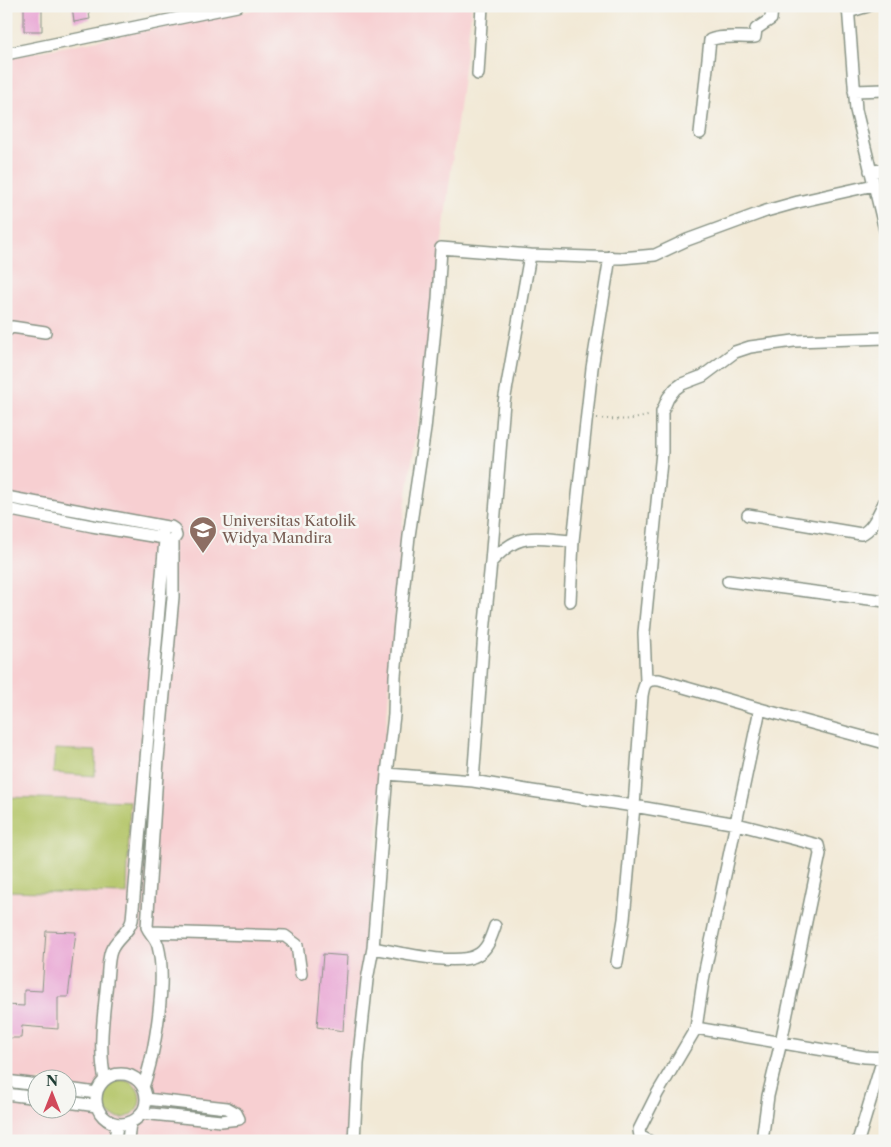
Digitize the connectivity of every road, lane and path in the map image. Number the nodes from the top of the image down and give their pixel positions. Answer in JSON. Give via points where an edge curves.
{"nodes":[{"id":1,"x":237,"y":6,"type":"edge"},
{"id":2,"x":482,"y":6,"type":"edge"},
{"id":3,"x":772,"y":6,"type":"edge"},
{"id":4,"x":868,"y":6,"type":"edge"},
{"id":5,"x":848,"y":9,"type":"edge"},
{"id":6,"x":6,"y":54,"type":"edge"},
{"id":7,"x":478,"y":74,"type":"dead end"},
{"id":8,"x":885,"y":90,"type":"edge"},
{"id":9,"x":854,"y":91,"type":"junction"},
{"id":10,"x":700,"y":133,"type":"dead end"},
{"id":11,"x":885,"y":170,"type":"edge"},
{"id":12,"x":870,"y":171,"type":"junction"},
{"id":13,"x":874,"y":186,"type":"junction"},
{"id":14,"x":883,"y":216,"type":"edge"},
{"id":15,"x":885,"y":230,"type":"edge"},
{"id":16,"x":530,"y":256,"type":"junction"},
{"id":17,"x":610,"y":257,"type":"junction"},
{"id":18,"x":6,"y":331,"type":"edge"},
{"id":19,"x":44,"y":332,"type":"dead end"},
{"id":20,"x":885,"y":338,"type":"edge"},
{"id":21,"x":662,"y":412,"type":"junction"},
{"id":22,"x":587,"y":417,"type":"junction"},
{"id":23,"x":6,"y":497,"type":"edge"},
{"id":24,"x":885,"y":501,"type":"edge"},
{"id":25,"x":6,"y":509,"type":"edge"},
{"id":26,"x":748,"y":515,"type":"dead end"},
{"id":27,"x":167,"y":536,"type":"junction"},
{"id":28,"x":573,"y":541,"type":"junction"},
{"id":29,"x":491,"y":562,"type":"junction"},
{"id":30,"x":728,"y":581,"type":"dead end"},
{"id":31,"x":570,"y":601,"type":"dead end"},
{"id":32,"x":885,"y":601,"type":"edge"},
{"id":33,"x":646,"y":681,"type":"junction"},
{"id":34,"x":760,"y":709,"type":"junction"},
{"id":35,"x":885,"y":743,"type":"edge"},
{"id":36,"x":387,"y":774,"type":"junction"},
{"id":37,"x":473,"y":781,"type":"junction"},
{"id":38,"x":634,"y":806,"type":"junction"},
{"id":39,"x":737,"y":824,"type":"junction"},
{"id":40,"x":496,"y":926,"type":"dead end"},
{"id":41,"x":150,"y":932,"type":"junction"},
{"id":42,"x":373,"y":948,"type":"junction"},
{"id":43,"x":617,"y":962,"type":"dead end"},
{"id":44,"x":301,"y":974,"type":"dead end"},
{"id":45,"x":696,"y":1028,"type":"junction"},
{"id":46,"x":781,"y":1042,"type":"junction"},
{"id":47,"x":884,"y":1056,"type":"edge"},
{"id":48,"x":105,"y":1080,"type":"junction"},
{"id":49,"x":12,"y":1082,"type":"edge"},
{"id":50,"x":28,"y":1084,"type":"edge"},
{"id":51,"x":78,"y":1090,"type":"edge"},
{"id":52,"x":96,"y":1093,"type":"junction"},
{"id":53,"x":144,"y":1093,"type":"junction"},
{"id":54,"x":11,"y":1095,"type":"edge"},
{"id":55,"x":28,"y":1097,"type":"edge"},
{"id":56,"x":78,"y":1103,"type":"edge"},
{"id":57,"x":97,"y":1106,"type":"junction"},
{"id":58,"x":141,"y":1113,"type":"junction"},
{"id":59,"x":130,"y":1122,"type":"junction"},
{"id":60,"x":118,"y":1124,"type":"junction"},
{"id":61,"x":115,"y":1141,"type":"edge"},
{"id":62,"x":128,"y":1141,"type":"edge"},
{"id":63,"x":354,"y":1141,"type":"edge"},
{"id":64,"x":649,"y":1141,"type":"edge"},
{"id":65,"x":762,"y":1141,"type":"edge"},
{"id":66,"x":858,"y":1141,"type":"edge"}],
"edges":[{"from":1,"to":6,"type":"street"},
{"from":2,"to":7,"type":"street"},
{"from":3,"to":10,"type":"street","via":[[771,19],[756,29],[755,37],[717,37],[710,40]]},
{"from":4,"to":5,"type":"street"},
{"from":5,"to":9,"type":"street"},
{"from":8,"to":9,"type":"street"},
{"from":9,"to":12,"type":"street"},
{"from":11,"to":12,"type":"street"},
{"from":12,"to":13,"type":"street"},
{"from":13,"to":14,"type":"street"},
{"from":13,"to":17,"type":"street","via":[[798,202],[742,219],[655,255]]},
{"from":14,"to":15,"type":"street"},
{"from":16,"to":17,"type":"street"},
{"from":16,"to":29,"type":"street","via":[[504,402]]},
{"from":16,"to":36,"type":"street","via":[[441,248],[425,429],[408,546]]},
{"from":17,"to":22,"type":"street"},
{"from":18,"to":19,"type":"street","via":[[12,327]]},
{"from":20,"to":21,"type":"street","via":[[794,341],[750,347],[735,352],[703,376],[675,389]]},
{"from":21,"to":22,"type":"path","via":[[623,421]]},
{"from":21,"to":33,"type":"street","via":[[662,452],[644,633]]},
{"from":22,"to":28,"type":"street"},
{"from":23,"to":27,"type":"street"},
{"from":24,"to":26,"type":"street","via":[[867,531],[861,534]]},
{"from":25,"to":27,"type":"street","via":[[92,526]]},
{"from":27,"to":41,"type":"street","via":[[173,597],[158,759],[147,926]]},
{"from":27,"to":48,"type":"street","via":[[132,920],[129,929],[110,951],[101,1060]]},
{"from":28,"to":29,"type":"street","via":[[527,538],[508,545]]},
{"from":28,"to":31,"type":"street"},
{"from":29,"to":37,"type":"street"},
{"from":30,"to":32,"type":"street"},
{"from":33,"to":34,"type":"street","via":[[659,680]]},
{"from":33,"to":38,"type":"street","via":[[642,696]]},
{"from":34,"to":35,"type":"street"},
{"from":34,"to":39,"type":"street"},
{"from":36,"to":37,"type":"street"},
{"from":36,"to":42,"type":"street"},
{"from":37,"to":38,"type":"street"},
{"from":38,"to":39,"type":"street"},
{"from":38,"to":43,"type":"street"},
{"from":39,"to":45,"type":"street"},
{"from":39,"to":46,"type":"street","via":[[820,848]]},
{"from":40,"to":42,"type":"street","via":[[488,944],[478,954],[459,960]]},
{"from":41,"to":44,"type":"street","via":[[285,936],[298,945]]},
{"from":41,"to":53,"type":"street","via":[[156,939],[162,967],[155,1039]]},
{"from":42,"to":63,"type":"street","via":[[359,1055]]},
{"from":45,"to":46,"type":"street"},
{"from":45,"to":64,"type":"street","via":[[639,1130],[640,1136]]},
{"from":46,"to":47,"type":"street","via":[[865,1058]]},
{"from":46,"to":65,"type":"street","via":[[766,1104]]},
{"from":47,"to":66,"type":"street"},
{"from":48,"to":52,"type":"street"},
{"from":48,"to":53,"type":"street","via":[[123,1074],[135,1078]]},
{"from":49,"to":50,"type":"street"},
{"from":49,"to":54,"type":"street"},
{"from":51,"to":52,"type":"street"},
{"from":52,"to":57,"type":"street"},
{"from":53,"to":58,"type":"street"},
{"from":53,"to":58,"type":"street","via":[[231,1109],[239,1119],[221,1121]]},
{"from":54,"to":55,"type":"street"},
{"from":56,"to":57,"type":"street"},
{"from":57,"to":60,"type":"street","via":[[108,1121]]},
{"from":58,"to":59,"type":"street"},
{"from":59,"to":60,"type":"street"},
{"from":59,"to":62,"type":"street"},
{"from":60,"to":61,"type":"street"}]}
